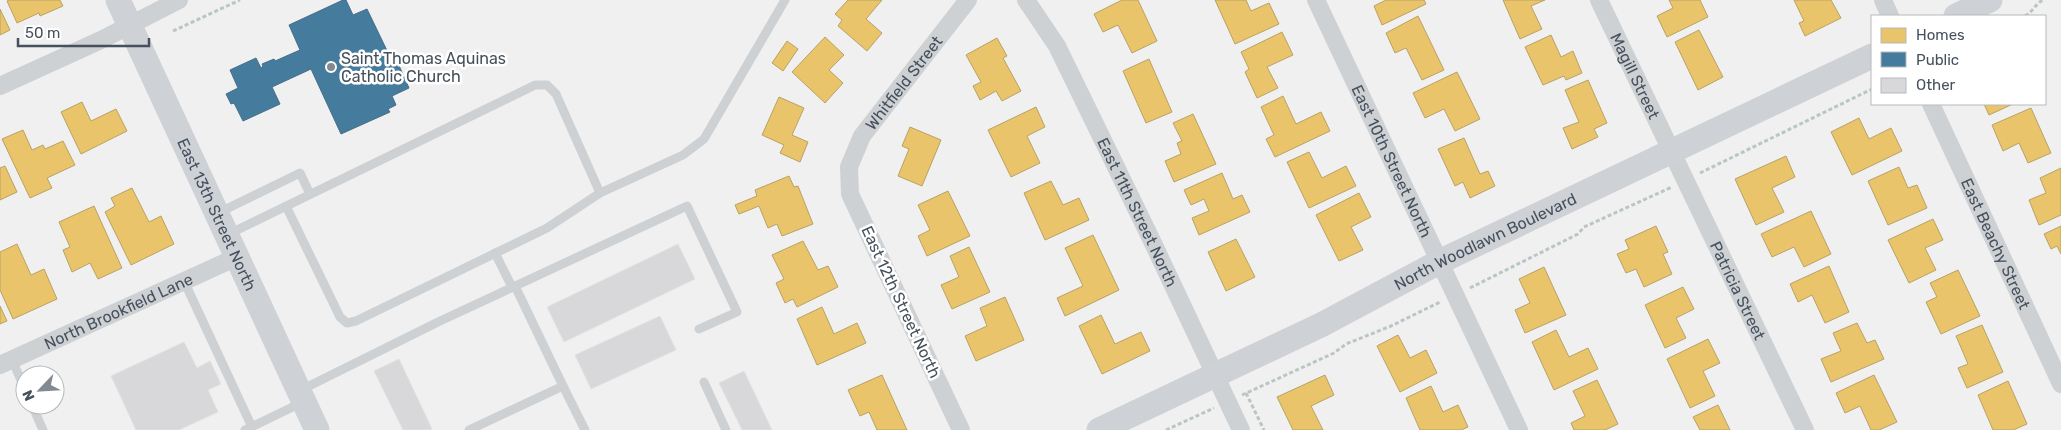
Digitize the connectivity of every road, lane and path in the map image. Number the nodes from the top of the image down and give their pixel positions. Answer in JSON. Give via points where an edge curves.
{"nodes":[{"id":1,"x":118,"y":0,"type":"edge"},
{"id":2,"x":179,"y":0,"type":"edge"},
{"id":3,"x":240,"y":0,"type":"edge"},
{"id":4,"x":785,"y":0,"type":"edge"},
{"id":5,"x":968,"y":0,"type":"edge"},
{"id":6,"x":1026,"y":0,"type":"edge"},
{"id":7,"x":1316,"y":0,"type":"edge"},
{"id":8,"x":1600,"y":0,"type":"edge"},
{"id":9,"x":1882,"y":0,"type":"edge"},
{"id":10,"x":1990,"y":0,"type":"edge"},
{"id":11,"x":2043,"y":0,"type":"edge"},
{"id":12,"x":1890,"y":15,"type":"edge"},
{"id":13,"x":1958,"y":15,"type":"edge"},
{"id":14,"x":2028,"y":15,"type":"edge"},
{"id":15,"x":129,"y":24,"type":"junction"},
{"id":16,"x":172,"y":30,"type":"dead end"},
{"id":17,"x":1871,"y":56,"type":"edge"},
{"id":18,"x":0,"y":86,"type":"edge"},
{"id":19,"x":1871,"y":89,"type":"edge"},
{"id":20,"x":1931,"y":105,"type":"edge"},
{"id":21,"x":1672,"y":151,"type":"junction"},
{"id":22,"x":849,"y":172,"type":"joint"},
{"id":23,"x":1686,"y":180,"type":"junction"},
{"id":24,"x":600,"y":193,"type":"junction"},
{"id":25,"x":310,"y":194,"type":"junction"},
{"id":26,"x":286,"y":206,"type":"junction"},
{"id":27,"x":227,"y":235,"type":"junction"},
{"id":28,"x":495,"y":253,"type":"junction"},
{"id":29,"x":1441,"y":262,"type":"junction"},
{"id":30,"x":184,"y":281,"type":"junction"},
{"id":31,"x":513,"y":287,"type":"junction"},
{"id":32,"x":1457,"y":294,"type":"junction"},
{"id":33,"x":699,"y":329,"type":"dead end"},
{"id":34,"x":6,"y":362,"type":"edge"},
{"id":35,"x":15,"y":375,"type":"edge"},
{"id":36,"x":1215,"y":375,"type":"junction"},
{"id":37,"x":704,"y":382,"type":"dead end"},
{"id":38,"x":2061,"y":384,"type":"edge"},
{"id":39,"x":563,"y":386,"type":"junction"},
{"id":40,"x":1246,"y":393,"type":"junction"},
{"id":41,"x":302,"y":397,"type":"junction"},
{"id":42,"x":1228,"y":402,"type":"junction"},
{"id":43,"x":36,"y":415,"type":"edge"},
{"id":44,"x":248,"y":428,"type":"edge"},
{"id":45,"x":42,"y":430,"type":"edge"},
{"id":46,"x":317,"y":430,"type":"edge"},
{"id":47,"x":469,"y":430,"type":"edge"},
{"id":48,"x":585,"y":430,"type":"edge"},
{"id":49,"x":726,"y":430,"type":"edge"},
{"id":50,"x":961,"y":430,"type":"edge"},
{"id":51,"x":1099,"y":430,"type":"edge"},
{"id":52,"x":1166,"y":430,"type":"edge"},
{"id":53,"x":1241,"y":430,"type":"edge"},
{"id":54,"x":1264,"y":430,"type":"edge"},
{"id":55,"x":1519,"y":430,"type":"edge"},
{"id":56,"x":1805,"y":430,"type":"edge"}],
"edges":[{"from":1,"to":15,"type":"main road","name":"East 13th Street North"},
{"from":2,"to":15,"type":"street"},
{"from":3,"to":16,"type":"path"},
{"from":4,"to":24,"type":"lane","via":[[704,139],[683,155]]},
{"from":5,"to":22,"type":"street","name":"Whitfield Street","via":[[862,136]]},
{"from":6,"to":36,"type":"street","name":"East 11th Street North","via":[[1057,46]]},
{"from":7,"to":29,"type":"street","name":"East 10th Street North"},
{"from":8,"to":21,"type":"street","name":"Magill Street"},
{"from":9,"to":12,"type":"street"},
{"from":10,"to":13,"type":"main road"},
{"from":11,"to":14,"type":"path"},
{"from":15,"to":18,"type":"street"},
{"from":15,"to":27,"type":"main road","name":"East 13th Street North"},
{"from":17,"to":21,"type":"main road","name":"North Woodlawn Boulevard"},
{"from":19,"to":23,"type":"path"},
{"from":20,"to":38,"type":"street","name":"East Beachy Street"},
{"from":21,"to":23,"type":"street","name":"Patricia Street"},
{"from":21,"to":29,"type":"main road","name":"North Woodlawn Boulevard"},
{"from":22,"to":50,"type":"street","name":"East 12th Street North","via":[[850,194]]},
{"from":23,"to":32,"type":"path"},
{"from":23,"to":56,"type":"street","name":"Patricia Street"},
{"from":24,"to":25,"type":"lane","via":[[556,94],[547,85],[535,84]]},
{"from":24,"to":28,"type":"lane","via":[[546,228]]},
{"from":25,"to":26,"type":"lane"},
{"from":25,"to":27,"type":"lane","via":[[300,173]]},
{"from":26,"to":27,"type":"lane"},
{"from":26,"to":28,"type":"lane","via":[[340,317],[347,323]]},
{"from":27,"to":30,"type":"street","name":"North Brookfield Lane"},
{"from":27,"to":41,"type":"main road","name":"East 13th Street North"},
{"from":28,"to":31,"type":"lane"},
{"from":29,"to":32,"type":"street","name":"East 10th Street North"},
{"from":29,"to":36,"type":"main road","name":"North Woodlawn Boulevard","via":[[1321,325]]},
{"from":30,"to":34,"type":"street","name":"North Brookfield Lane"},
{"from":30,"to":44,"type":"lane"},
{"from":31,"to":33,"type":"lane","via":[[688,206],[737,312]]},
{"from":31,"to":39,"type":"lane"},
{"from":31,"to":41,"type":"lane","via":[[438,322]]},
{"from":32,"to":40,"type":"path"},
{"from":32,"to":55,"type":"street","name":"East 10th Street North"},
{"from":34,"to":35,"type":"lane"},
{"from":36,"to":42,"type":"street","name":"East 11th Street North"},
{"from":36,"to":51,"type":"main road","name":"North Woodlawn Boulevard"},
{"from":37,"to":49,"type":"lane"},
{"from":39,"to":47,"type":"lane"},
{"from":39,"to":48,"type":"lane"},
{"from":40,"to":42,"type":"path"},
{"from":40,"to":54,"type":"path"},
{"from":41,"to":44,"type":"lane"},
{"from":41,"to":46,"type":"main road","name":"East 13th Street North"},
{"from":42,"to":52,"type":"path"},
{"from":42,"to":53,"type":"street","name":"East 11th Street North"},
{"from":43,"to":45,"type":"lane"}]}
